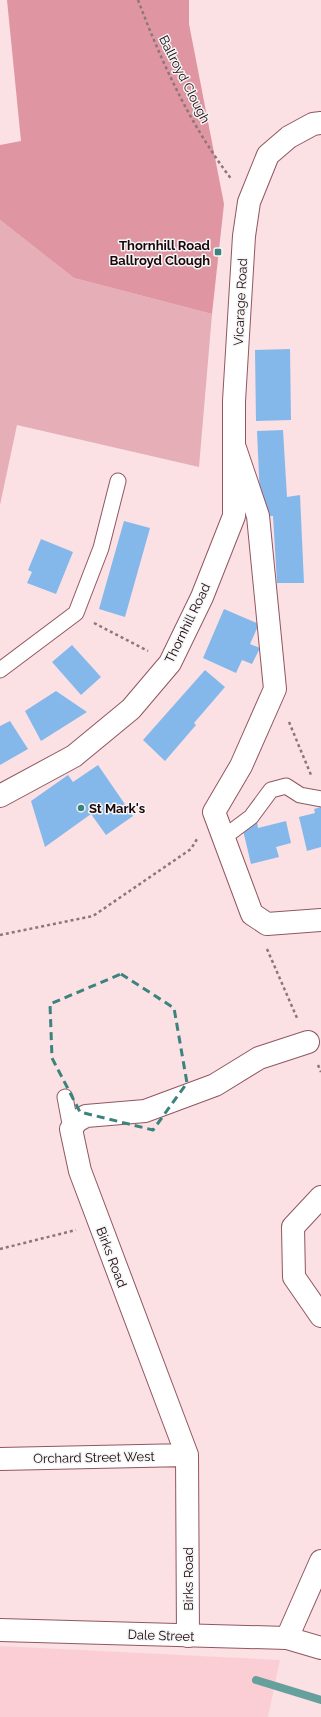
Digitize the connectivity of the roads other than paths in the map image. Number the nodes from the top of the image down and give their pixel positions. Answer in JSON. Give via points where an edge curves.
{"nodes":[{"id":1,"x":321,"y":123,"type":"edge"},
{"id":2,"x":234,"y":446,"type":"junction"},
{"id":3,"x":118,"y":481,"type":"dead end"},
{"id":4,"x":234,"y":516,"type":"joint"},
{"id":5,"x":0,"y":670,"type":"edge"},
{"id":6,"x":0,"y":796,"type":"edge"},
{"id":7,"x":321,"y":799,"type":"edge"},
{"id":8,"x":223,"y":838,"type":"junction"},
{"id":9,"x":321,"y":920,"type":"edge"},
{"id":10,"x":308,"y":1042,"type":"road end"},
{"id":11,"x":65,"y":1097,"type":"dead end"},
{"id":12,"x":70,"y":1129,"type":"junction"},
{"id":13,"x":321,"y":1197,"type":"edge"},
{"id":14,"x":321,"y":1316,"type":"edge"},
{"id":15,"x":187,"y":1454,"type":"junction"},
{"id":16,"x":0,"y":1459,"type":"edge"},
{"id":17,"x":321,"y":1561,"type":"edge"},
{"id":18,"x":0,"y":1630,"type":"edge"},
{"id":19,"x":188,"y":1636,"type":"junction"},
{"id":20,"x":287,"y":1638,"type":"junction"},
{"id":21,"x":321,"y":1648,"type":"edge"}],
"edges":[{"from":1,"to":2,"type":"street","name":"Vicarage Road","via":[[313,124],[289,137],[268,155],[249,202],[242,259]]},
{"from":2,"to":4,"type":"street","name":"Vicarage Road"},
{"from":2,"to":8,"type":"street","via":[[258,516],[275,689],[241,766],[214,812]]},
{"from":3,"to":5,"type":"lane","via":[[101,548],[76,613]]},
{"from":4,"to":6,"type":"street","name":"Thornhill Road","via":[[202,597],[170,663],[131,709],[74,756]]},
{"from":7,"to":8,"type":"lane","via":[[300,795],[286,786],[271,790],[251,817]]},
{"from":8,"to":9,"type":"street","via":[[252,914],[267,924]]},
{"from":10,"to":12,"type":"street","via":[[260,1058],[216,1085],[145,1111],[86,1116]]},
{"from":11,"to":12,"type":"lane"},
{"from":12,"to":15,"type":"street","name":"Birks Road","via":[[80,1171],[99,1224]]},
{"from":13,"to":14,"type":"street","via":[[293,1227],[294,1276]]},
{"from":15,"to":16,"type":"street","name":"Orchard Street West"},
{"from":15,"to":19,"type":"street","name":"Birks Road"},
{"from":17,"to":20,"type":"street"},
{"from":18,"to":19,"type":"street","name":"Dale Street"},
{"from":19,"to":20,"type":"street","name":"Dale Street"},
{"from":20,"to":21,"type":"street","name":"Dale Street"}]}
